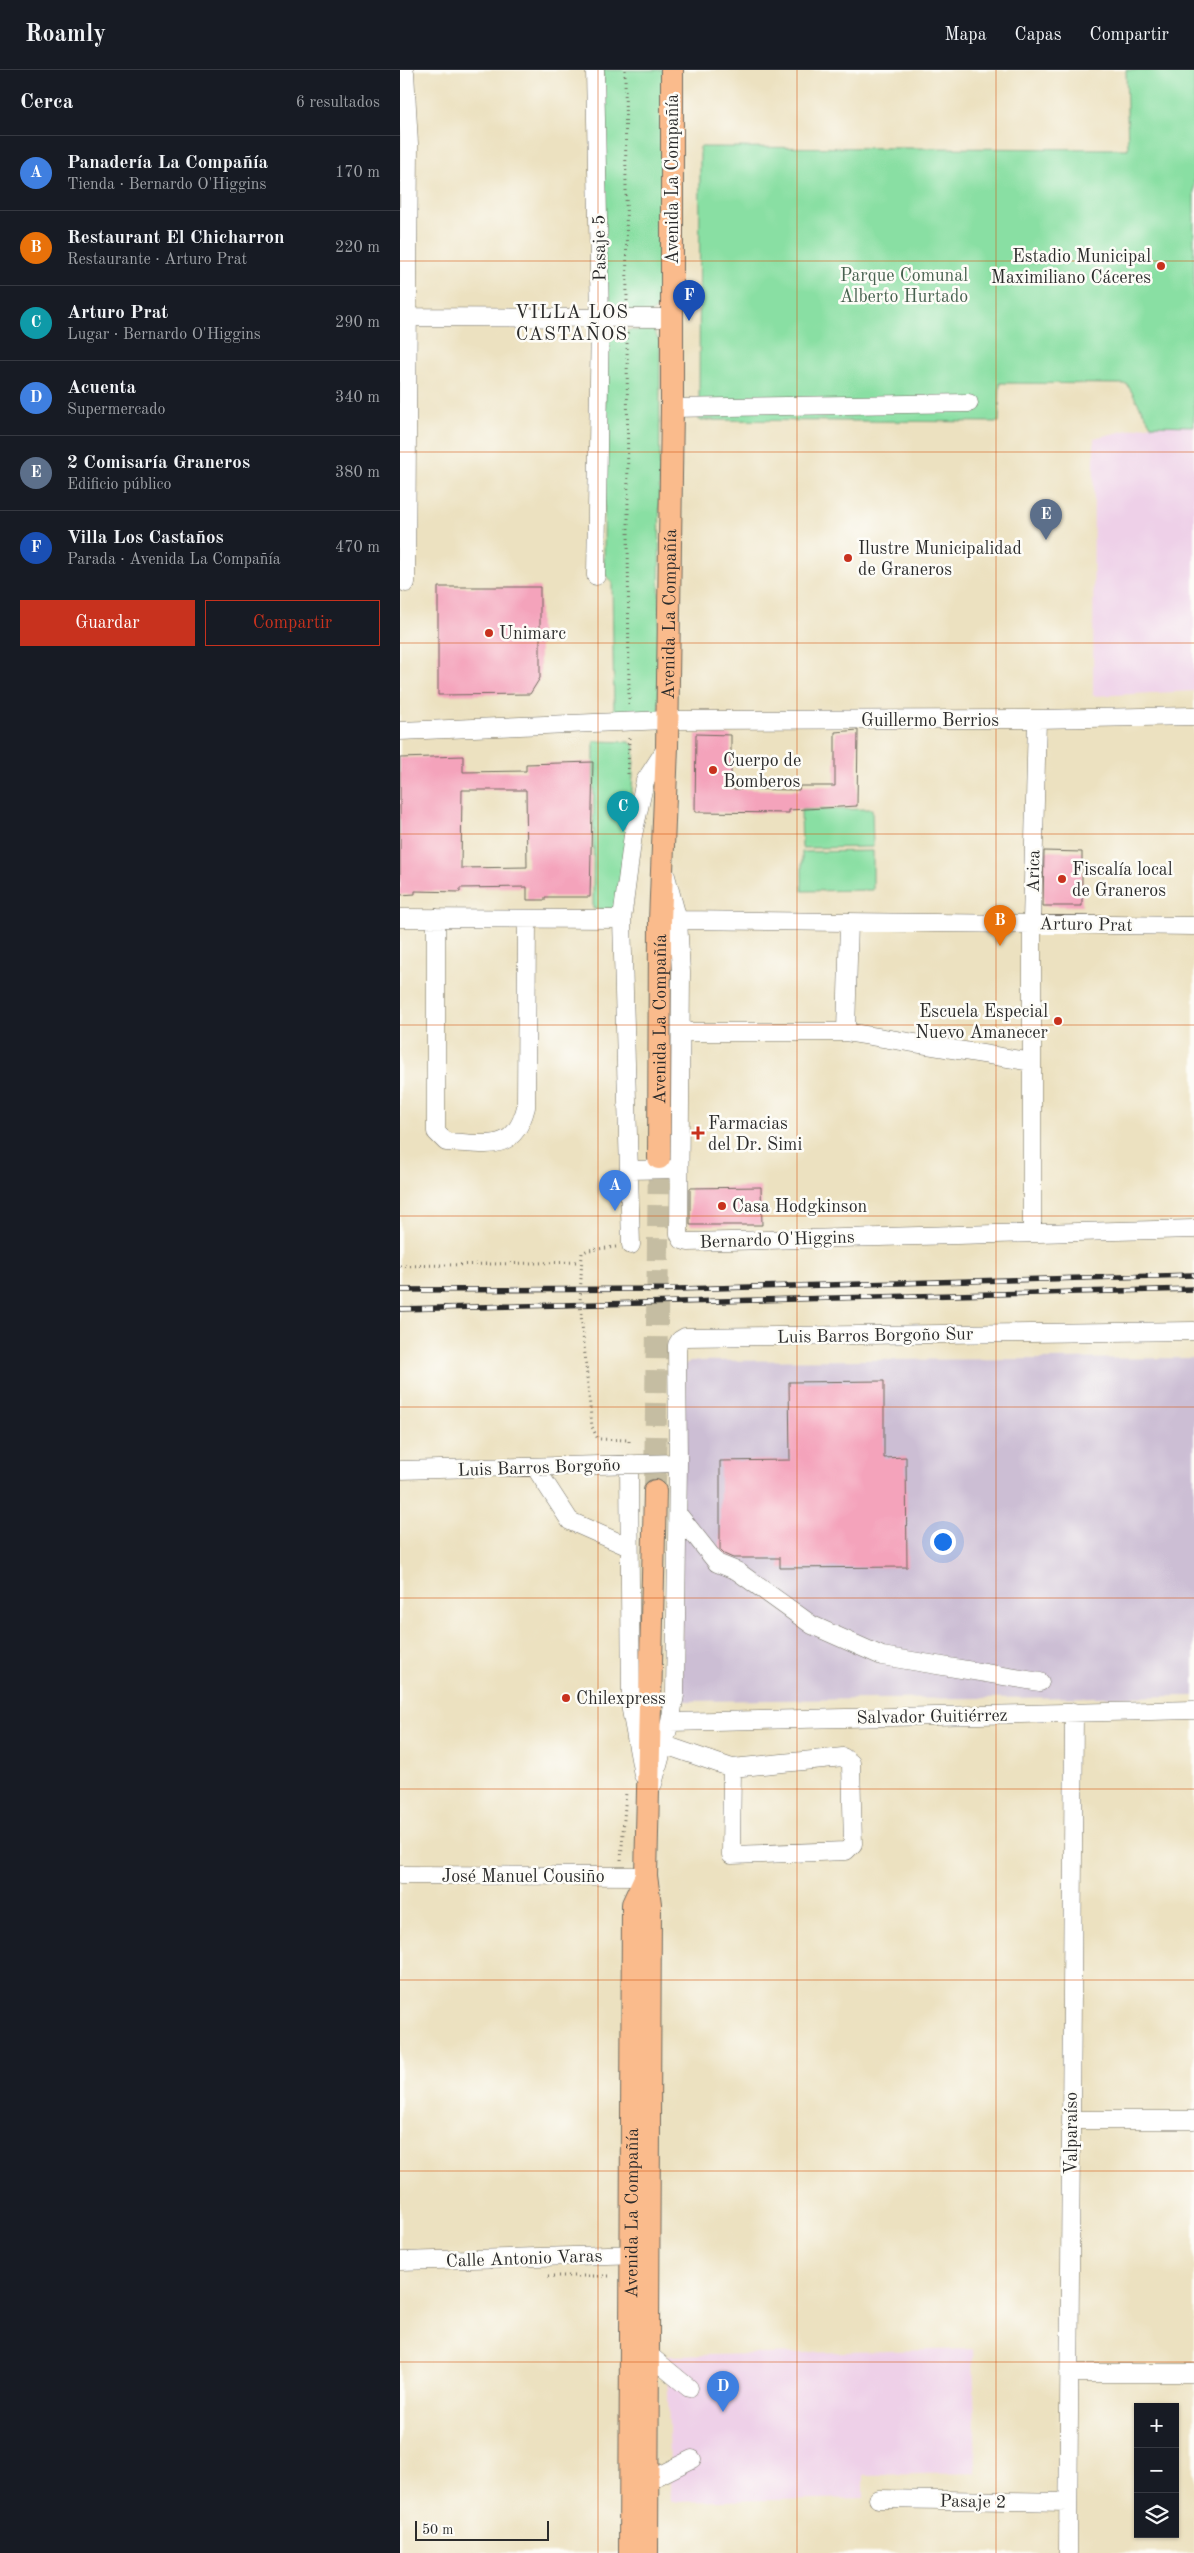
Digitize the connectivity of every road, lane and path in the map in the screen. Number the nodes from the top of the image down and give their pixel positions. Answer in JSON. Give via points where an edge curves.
{"nodes":[{"id":1,"x":596,"y":70,"type":"edge"},
{"id":2,"x":625,"y":70,"type":"edge"},
{"id":3,"x":672,"y":70,"type":"edge"},
{"id":4,"x":405,"y":72,"type":"dead end"},
{"id":5,"x":405,"y":144,"type":"edge"},
{"id":6,"x":405,"y":318,"type":"edge"},
{"id":7,"x":600,"y":318,"type":"junction"},
{"id":8,"x":627,"y":318,"type":"junction"},
{"id":9,"x":671,"y":318,"type":"junction"},
{"id":10,"x":969,"y":403,"type":"dead end"},
{"id":11,"x":672,"y":408,"type":"junction"},
{"id":12,"x":403,"y":505,"type":"edge"},
{"id":13,"x":596,"y":576,"type":"dead end"},
{"id":14,"x":406,"y":583,"type":"dead end"},
{"id":15,"x":1194,"y":716,"type":"edge"},
{"id":16,"x":1037,"y":719,"type":"junction"},
{"id":17,"x":667,"y":720,"type":"junction"},
{"id":18,"x":629,"y":722,"type":"junction"},
{"id":19,"x":400,"y":731,"type":"edge"},
{"id":20,"x":667,"y":747,"type":"junction"},
{"id":21,"x":627,"y":782,"type":"dead end"},
{"id":22,"x":662,"y":862,"type":"junction"},
{"id":23,"x":400,"y":918,"type":"edge"},
{"id":24,"x":436,"y":918,"type":"junction"},
{"id":25,"x":527,"y":919,"type":"junction"},
{"id":26,"x":622,"y":919,"type":"junction"},
{"id":27,"x":678,"y":920,"type":"junction"},
{"id":28,"x":849,"y":922,"type":"junction"},
{"id":29,"x":1032,"y":923,"type":"junction"},
{"id":30,"x":1194,"y":926,"type":"edge"},
{"id":31,"x":681,"y":1032,"type":"junction"},
{"id":32,"x":846,"y":1032,"type":"junction"},
{"id":33,"x":1032,"y":1062,"type":"junction"},
{"id":34,"x":659,"y":1158,"type":"tunnel mouth"},
{"id":35,"x":679,"y":1169,"type":"junction"},
{"id":36,"x":629,"y":1170,"type":"junction"},
{"id":37,"x":1194,"y":1229,"type":"edge"},
{"id":38,"x":1032,"y":1232,"type":"junction"},
{"id":39,"x":631,"y":1245,"type":"joint"},
{"id":40,"x":580,"y":1262,"type":"junction"},
{"id":41,"x":400,"y":1266,"type":"edge"},
{"id":42,"x":1194,"y":1331,"type":"edge"},
{"id":43,"x":678,"y":1463,"type":"junction"},
{"id":44,"x":629,"y":1464,"type":"junction"},
{"id":45,"x":535,"y":1467,"type":"junction"},
{"id":46,"x":400,"y":1470,"type":"edge"},
{"id":47,"x":655,"y":1491,"type":"tunnel mouth"},
{"id":48,"x":678,"y":1514,"type":"junction"},
{"id":49,"x":630,"y":1547,"type":"junction"},
{"id":50,"x":1040,"y":1682,"type":"dead end"},
{"id":51,"x":1194,"y":1710,"type":"edge"},
{"id":52,"x":1074,"y":1712,"type":"junction"},
{"id":53,"x":670,"y":1722,"type":"junction"},
{"id":54,"x":664,"y":1745,"type":"junction"},
{"id":55,"x":732,"y":1768,"type":"junction"},
{"id":56,"x":649,"y":1799,"type":"junction"},
{"id":57,"x":400,"y":1875,"type":"edge"},
{"id":58,"x":646,"y":1876,"type":"junction"},
{"id":59,"x":1071,"y":2120,"type":"junction"},
{"id":60,"x":1194,"y":2120,"type":"edge"},
{"id":61,"x":639,"y":2254,"type":"junction"},
{"id":62,"x":400,"y":2262,"type":"edge"},
{"id":63,"x":648,"y":2354,"type":"junction"},
{"id":64,"x":1069,"y":2372,"type":"junction"},
{"id":65,"x":1194,"y":2373,"type":"edge"},
{"id":66,"x":689,"y":2388,"type":"dead end"},
{"id":67,"x":692,"y":2459,"type":"dead end"},
{"id":68,"x":648,"y":2481,"type":"junction"},
{"id":69,"x":878,"y":2499,"type":"dead end"},
{"id":70,"x":1068,"y":2502,"type":"junction"},
{"id":71,"x":630,"y":2553,"type":"edge"},
{"id":72,"x":647,"y":2553,"type":"edge"},
{"id":73,"x":1068,"y":2553,"type":"edge"}],
"edges":[{"from":1,"to":7,"type":"street","name":"Pasaje 5"},
{"from":2,"to":8,"type":"path"},
{"from":3,"to":9,"type":"main road","name":"Avenida La Compañía"},
{"from":4,"to":5,"type":"street"},
{"from":5,"to":6,"type":"street"},
{"from":6,"to":7,"type":"street"},
{"from":6,"to":12,"type":"street"},
{"from":7,"to":8,"type":"street"},
{"from":7,"to":13,"type":"street","name":"Pasaje 5"},
{"from":8,"to":9,"type":"street"},
{"from":8,"to":18,"type":"path"},
{"from":9,"to":11,"type":"main road","name":"Avenida La Compañía"},
{"from":10,"to":11,"type":"street"},
{"from":11,"to":17,"type":"main road","name":"Avenida La Compañía"},
{"from":12,"to":14,"type":"street"},
{"from":15,"to":16,"type":"street","name":"Guillermo Berrios"},
{"from":16,"to":17,"type":"street","name":"Guillermo Berrios"},
{"from":16,"to":29,"type":"street","name":"Arica"},
{"from":17,"to":18,"type":"street","name":"Guillermo Berrios"},
{"from":17,"to":20,"type":"main road","name":"Avenida La Compañía"},
{"from":18,"to":19,"type":"street","name":"Guillermo Berrios"},
{"from":18,"to":21,"type":"path"},
{"from":20,"to":22,"type":"main road","name":"Avenida La Compañía"},
{"from":20,"to":26,"type":"street","via":[[645,781],[633,835]]},
{"from":22,"to":27,"type":"street","name":"Bernardo O'Higgins"},
{"from":22,"to":34,"type":"main road","name":"Avenida La Compañía"},
{"from":23,"to":24,"type":"street"},
{"from":24,"to":25,"type":"street"},
{"from":24,"to":25,"type":"street","via":[[436,1132],[446,1142],[496,1143],[506,1140],[518,1130],[526,1107]]},
{"from":25,"to":26,"type":"street"},
{"from":26,"to":36,"type":"street"},
{"from":27,"to":28,"type":"street","name":"Arturo Prat"},
{"from":27,"to":31,"type":"street","name":"Bernardo O'Higgins"},
{"from":28,"to":29,"type":"street","name":"Arturo Prat"},
{"from":28,"to":32,"type":"street"},
{"from":29,"to":30,"type":"street","name":"Arturo Prat"},
{"from":29,"to":33,"type":"street","name":"Arica"},
{"from":31,"to":32,"type":"street"},
{"from":31,"to":35,"type":"street","name":"Bernardo O'Higgins"},
{"from":32,"to":33,"type":"street"},
{"from":33,"to":38,"type":"street","name":"Arica"},
{"from":35,"to":36,"type":"street"},
{"from":35,"to":38,"type":"street","name":"Bernardo O'Higgins","via":[[678,1234],[688,1242]]},
{"from":36,"to":39,"type":"street"},
{"from":37,"to":38,"type":"street","name":"Bernardo O'Higgins"},
{"from":39,"to":40,"type":"path","via":[[588,1250],[582,1253]]},
{"from":40,"to":41,"type":"path"},
{"from":40,"to":44,"type":"path","via":[[580,1304],[592,1427],[598,1439],[629,1440]]},
{"from":42,"to":43,"type":"street","name":"Luis Barros Borgoño Sur","via":[[685,1337],[677,1345]]},
{"from":43,"to":44,"type":"street","name":"Luis Barros Borgoño"},
{"from":43,"to":48,"type":"street"},
{"from":44,"to":45,"type":"street","name":"Luis Barros Borgoño"},
{"from":44,"to":49,"type":"street"},
{"from":45,"to":46,"type":"street","name":"Luis Barros Borgoño"},
{"from":45,"to":49,"type":"street","via":[[570,1522]]},
{"from":47,"to":56,"type":"main road","name":"Avenida La Compañía"},
{"from":48,"to":50,"type":"street","via":[[717,1563],[737,1571],[812,1625],[882,1656]]},
{"from":48,"to":53,"type":"street","via":[[675,1695]]},
{"from":49,"to":56,"type":"street","via":[[632,1729]]},
{"from":51,"to":52,"type":"street","name":"Salvador Guitiérrez"},
{"from":52,"to":53,"type":"street","name":"Salvador Guitiérrez"},
{"from":52,"to":59,"type":"street","name":"Valparaíso"},
{"from":53,"to":54,"type":"street"},
{"from":54,"to":55,"type":"street"},
{"from":54,"to":56,"type":"street"},
{"from":55,"to":55,"type":"street","via":[[847,1759],[851,1763],[853,1844],[846,1851],[731,1854]]},
{"from":56,"to":58,"type":"main road","name":"Avenida La Compañía"},
{"from":57,"to":58,"type":"street","name":"José Manuel Cousiño"},
{"from":58,"to":61,"type":"main road","name":"Avenida La Compañía","via":[[650,1904]]},
{"from":59,"to":60,"type":"street"},
{"from":59,"to":64,"type":"street","name":"Valparaíso"},
{"from":61,"to":62,"type":"street","name":"Calle Antonio Varas"},
{"from":61,"to":63,"type":"main road","name":"Avenida La Compañía"},
{"from":61,"to":71,"type":"main road","name":"Avenida La Compañía"},
{"from":63,"to":66,"type":"street"},
{"from":63,"to":68,"type":"main road","name":"Avenida La Compañía"},
{"from":64,"to":65,"type":"street"},
{"from":64,"to":70,"type":"street","name":"Valparaíso"},
{"from":67,"to":68,"type":"street"},
{"from":68,"to":72,"type":"main road","name":"Avenida La Compañía"},
{"from":69,"to":70,"type":"street","name":"Pasaje 2"},
{"from":70,"to":73,"type":"street","name":"Valparaíso"}]}
